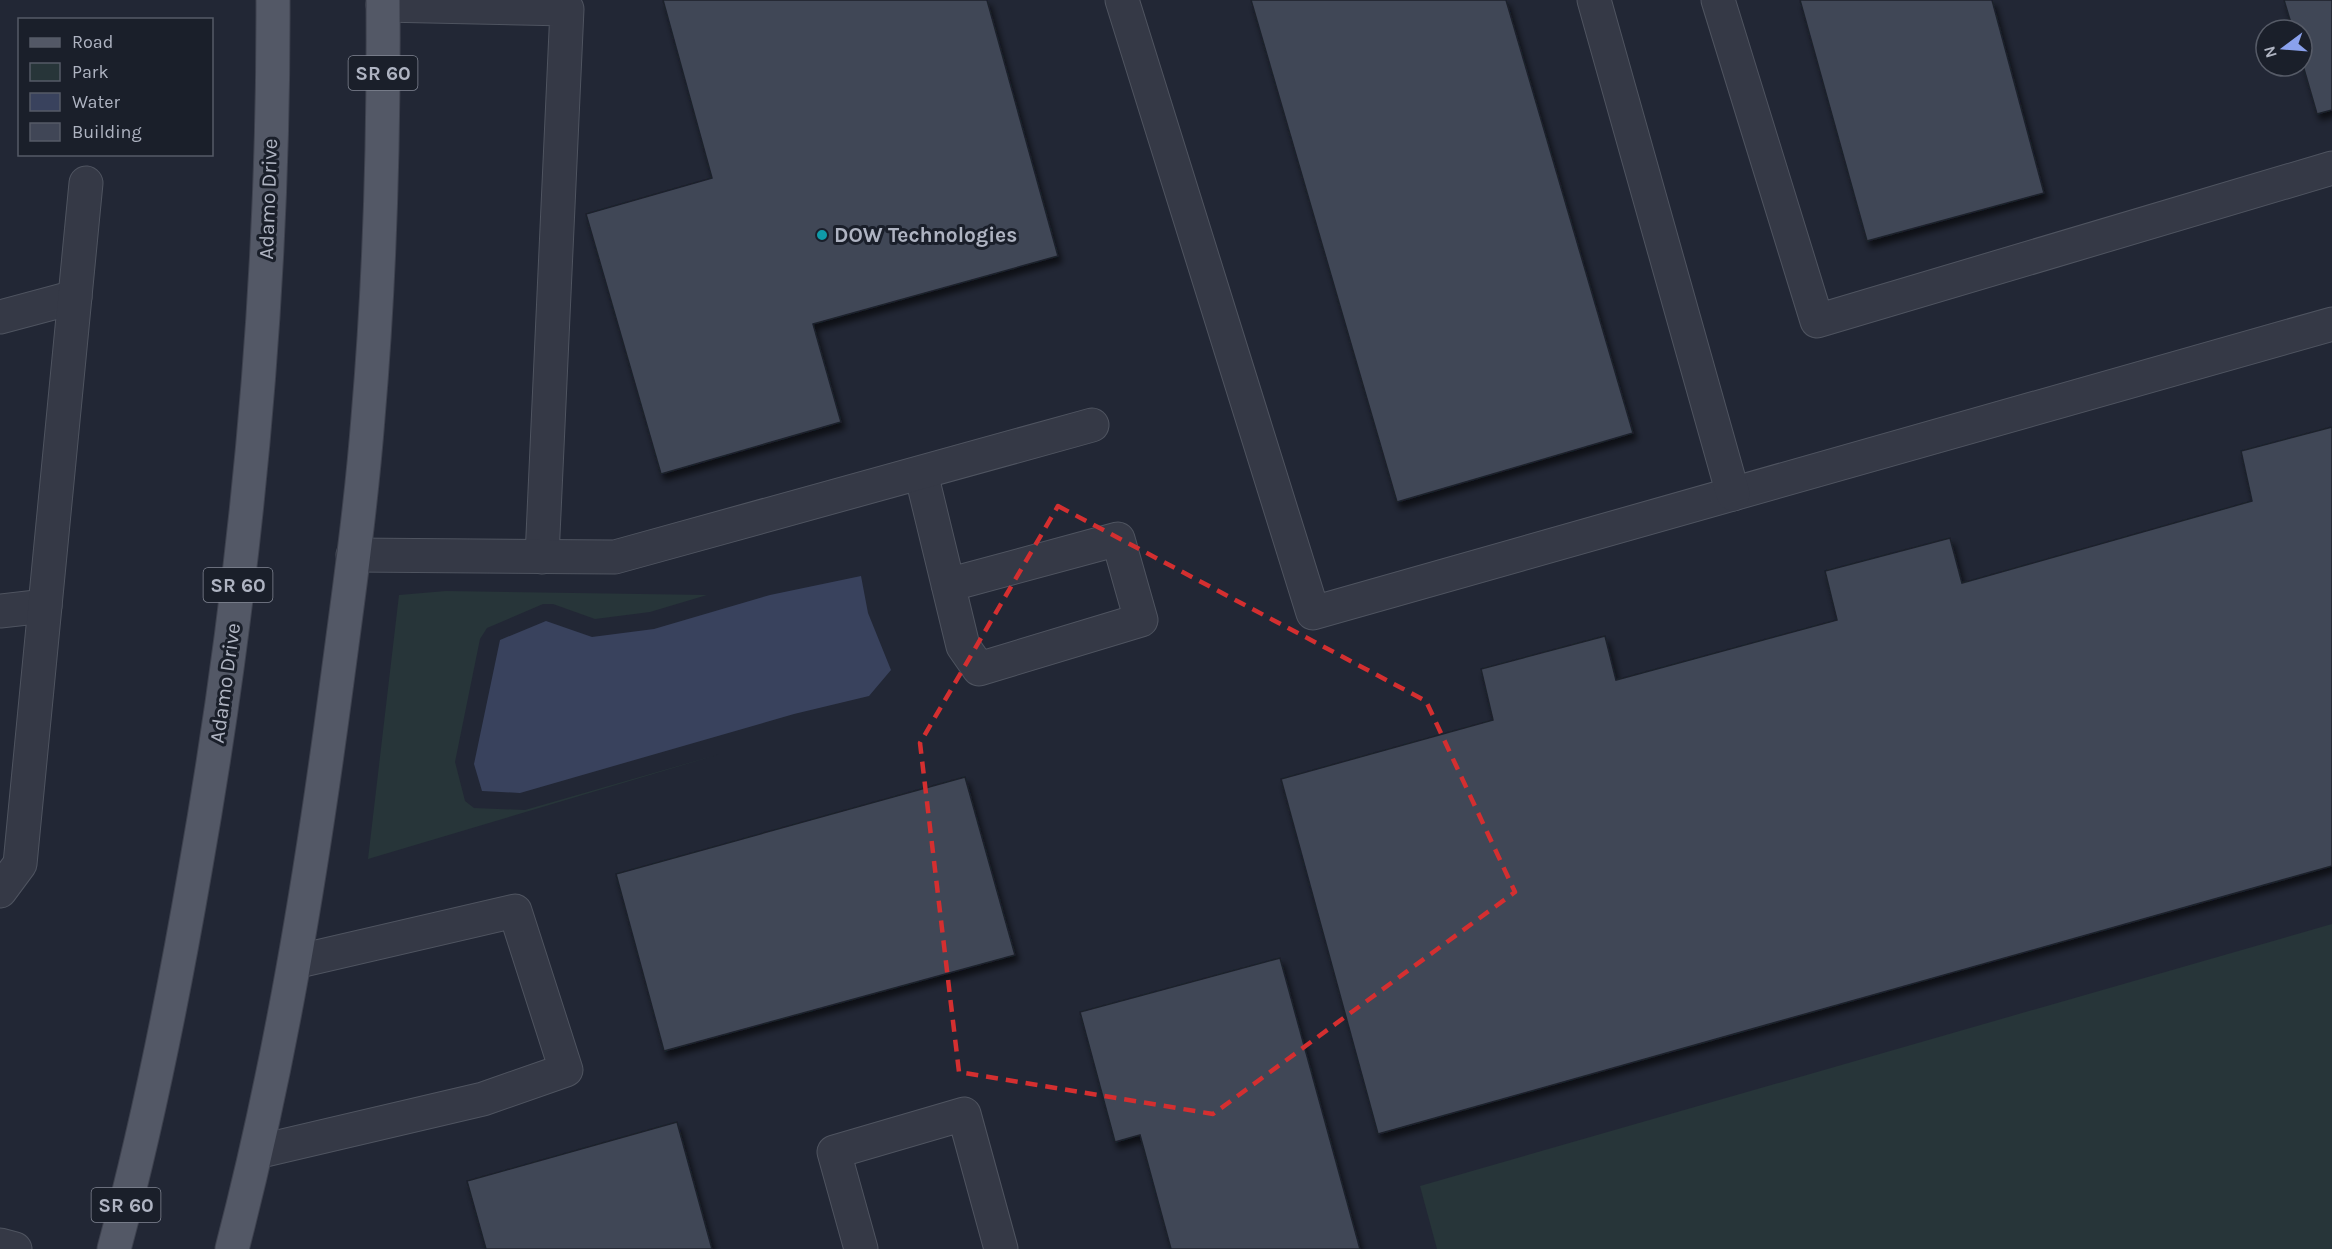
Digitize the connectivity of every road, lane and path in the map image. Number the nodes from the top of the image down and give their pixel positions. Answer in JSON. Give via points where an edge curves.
{"nodes":[{"id":1,"x":273,"y":0,"type":"edge"},
{"id":2,"x":1122,"y":0,"type":"edge"},
{"id":3,"x":1594,"y":0,"type":"edge"},
{"id":4,"x":1718,"y":0,"type":"edge"},
{"id":5,"x":383,"y":2,"type":"edge"},
{"id":6,"x":2332,"y":168,"type":"edge"},
{"id":7,"x":86,"y":183,"type":"dead end"},
{"id":8,"x":75,"y":297,"type":"junction"},
{"id":9,"x":0,"y":317,"type":"edge"},
{"id":10,"x":2332,"y":324,"type":"edge"},
{"id":11,"x":1092,"y":425,"type":"dead end"},
{"id":12,"x":921,"y":473,"type":"junction"},
{"id":13,"x":1733,"y":494,"type":"junction"},
{"id":14,"x":352,"y":555,"type":"junction"},
{"id":15,"x":542,"y":557,"type":"junction"},
{"id":16,"x":948,"y":585,"type":"junction"},
{"id":17,"x":45,"y":606,"type":"junction"},
{"id":18,"x":0,"y":611,"type":"edge"},
{"id":19,"x":0,"y":891,"type":"edge"},
{"id":20,"x":295,"y":962,"type":"junction"},
{"id":21,"x":257,"y":1152,"type":"junction"},
{"id":22,"x":0,"y":1245,"type":"edge"},
{"id":23,"x":15,"y":1249,"type":"edge"},
{"id":24,"x":114,"y":1249,"type":"edge"},
{"id":25,"x":232,"y":1249,"type":"edge"},
{"id":26,"x":861,"y":1249,"type":"edge"},
{"id":27,"x":1001,"y":1249,"type":"edge"}],
"edges":[{"from":1,"to":24,"type":"main road","name":"Adamo Drive","number":"SR 60","via":[[269,223],[259,392],[237,595],[213,769],[181,949],[138,1162]]},
{"from":2,"to":13,"type":"lane","via":[[1313,613]]},
{"from":3,"to":13,"type":"lane"},
{"from":4,"to":6,"type":"lane","via":[[1817,321]]},
{"from":5,"to":14,"type":"main road","number":"SR 60","via":[[379,236],[368,419]]},
{"from":5,"to":15,"type":"lane","via":[[567,9]]},
{"from":7,"to":8,"type":"lane"},
{"from":8,"to":9,"type":"lane"},
{"from":8,"to":17,"type":"lane"},
{"from":10,"to":13,"type":"lane"},
{"from":11,"to":12,"type":"lane"},
{"from":12,"to":15,"type":"lane","via":[[615,557]]},
{"from":12,"to":16,"type":"lane"},
{"from":14,"to":15,"type":"lane"},
{"from":14,"to":20,"type":"main road","number":"SR 60","via":[[322,791]]},
{"from":16,"to":16,"type":"lane","via":[[963,646],[979,669],[1141,620],[1118,539]]},
{"from":17,"to":18,"type":"lane"},
{"from":17,"to":19,"type":"lane","via":[[20,864]]},
{"from":20,"to":21,"type":"main road","number":"SR 60"},
{"from":20,"to":21,"type":"lane","via":[[516,911],[566,1070],[483,1099]]},
{"from":21,"to":25,"type":"main road","number":"SR 60"},
{"from":22,"to":23,"type":"lane"},
{"from":26,"to":27,"type":"lane","via":[[834,1152],[964,1114]]}]}
